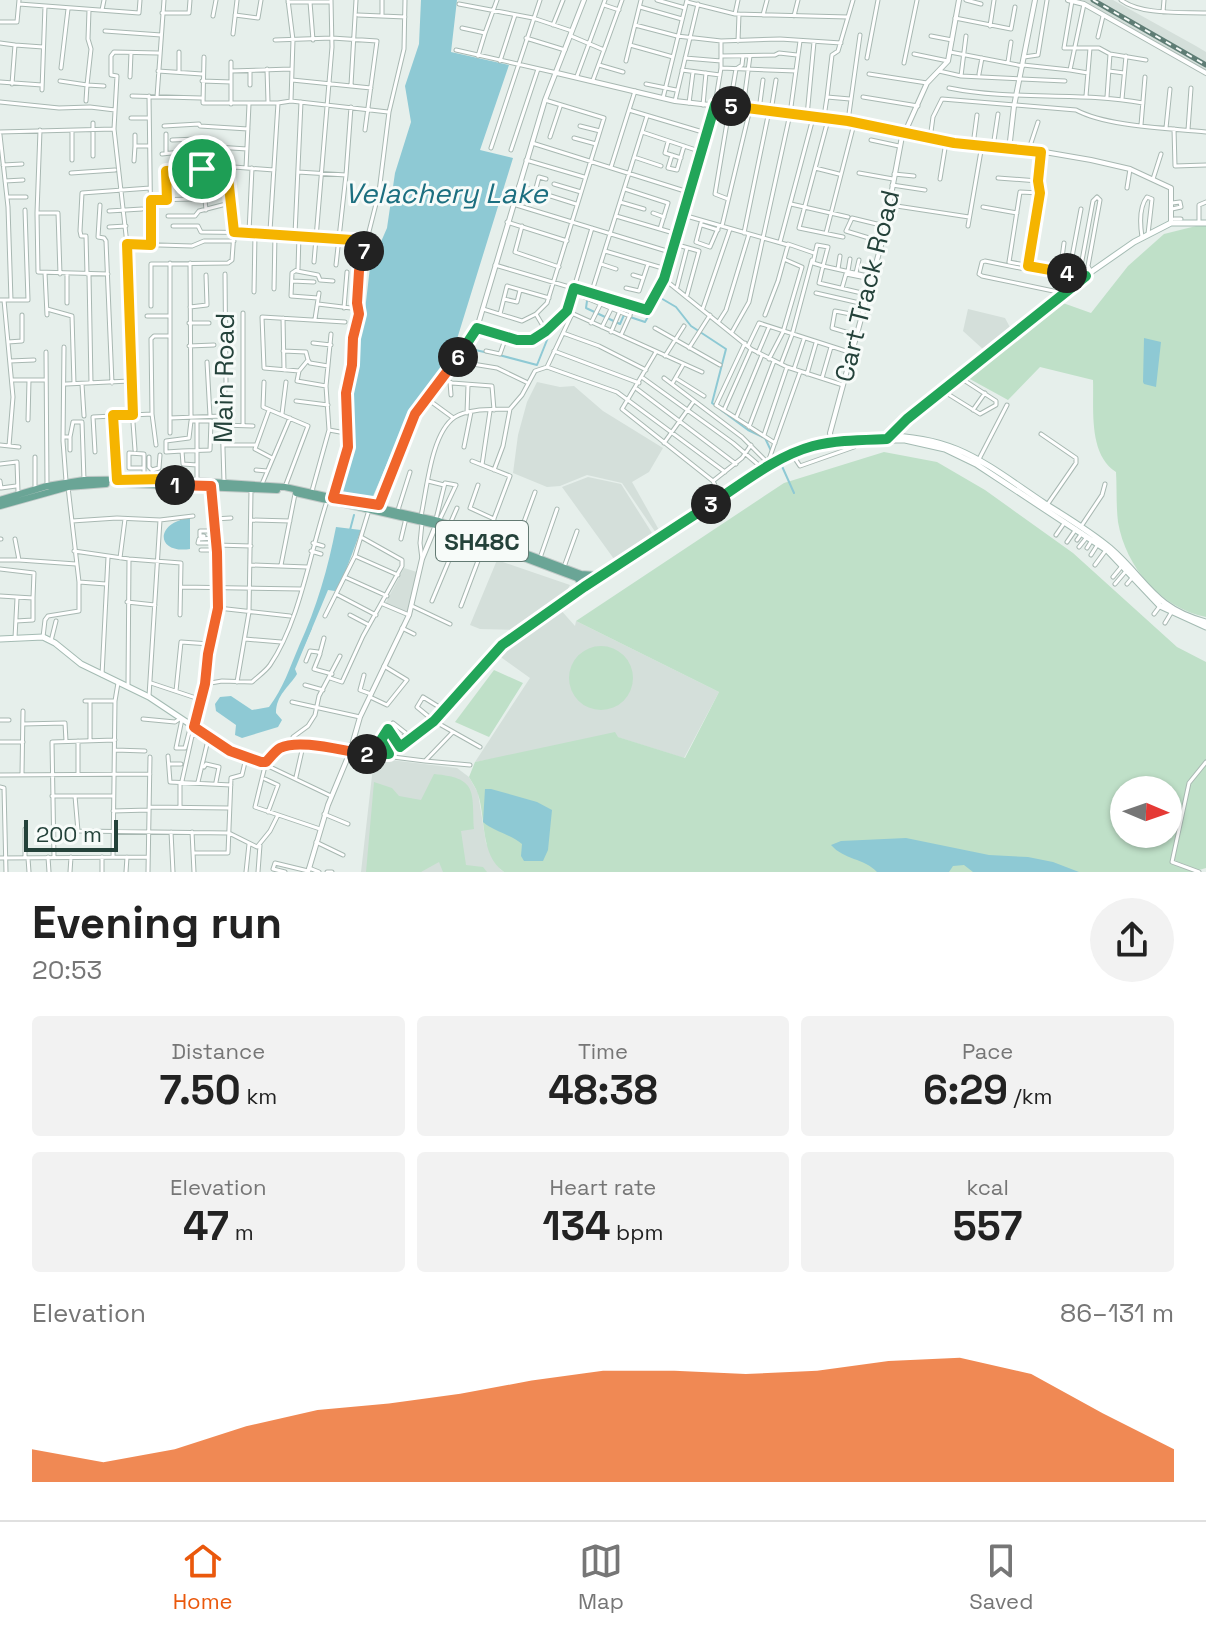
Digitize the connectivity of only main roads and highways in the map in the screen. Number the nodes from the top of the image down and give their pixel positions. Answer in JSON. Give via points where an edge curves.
{"nodes":[{"id":1,"x":1203,"y":223,"type":"edge"},
{"id":2,"x":889,"y":437,"type":"junction"},
{"id":3,"x":117,"y":482,"type":"junction"},
{"id":4,"x":166,"y":482,"type":"junction"},
{"id":5,"x":67,"y":484,"type":"junction"},
{"id":6,"x":330,"y":499,"type":"junction"},
{"id":7,"x":0,"y":500,"type":"edge"},
{"id":8,"x":0,"y":506,"type":"edge"},
{"id":9,"x":1046,"y":506,"type":"junction"},
{"id":10,"x":375,"y":509,"type":"junction"},
{"id":11,"x":422,"y":518,"type":"junction"},
{"id":12,"x":437,"y":522,"type":"junction"},
{"id":13,"x":1086,"y":535,"type":"junction"},
{"id":14,"x":487,"y":541,"type":"junction"},
{"id":15,"x":1108,"y":550,"type":"junction"},
{"id":16,"x":595,"y":575,"type":"joint"},
{"id":17,"x":585,"y":581,"type":"junction"},
{"id":18,"x":1206,"y":624,"type":"edge"},
{"id":19,"x":0,"y":639,"type":"edge"}],
"edges":[{"from":1,"to":2,"type":"main road","via":[[1176,222],[1085,274]]},
{"from":2,"to":9,"type":"main road","via":[[922,442],[978,462]]},
{"from":2,"to":16,"type":"main road","via":[[797,448]]},
{"from":2,"to":17,"type":"main road","via":[[814,446],[792,454]]},
{"from":3,"to":4,"type":"main road","number":"SH48C"},
{"from":3,"to":4,"type":"main road","number":"SH48C"},
{"from":3,"to":5,"type":"main road","number":"SH48C"},
{"from":3,"to":5,"type":"main road","number":"SH48C"},
{"from":4,"to":6,"type":"main road","number":"SH48C"},
{"from":4,"to":6,"type":"main road","number":"SH48C","via":[[262,484]]},
{"from":5,"to":7,"type":"main road","number":"SH48C"},
{"from":5,"to":8,"type":"main road","number":"SH48C"},
{"from":6,"to":10,"type":"main road","number":"SH48C"},
{"from":9,"to":13,"type":"main road"},
{"from":9,"to":13,"type":"main road"},
{"from":10,"to":11,"type":"main road","number":"SH48C"},
{"from":10,"to":11,"type":"main road","number":"SH48C"},
{"from":11,"to":12,"type":"main road","number":"SH48C"},
{"from":12,"to":14,"type":"main road","number":"SH48C"},
{"from":12,"to":14,"type":"main road","number":"SH48C"},
{"from":13,"to":15,"type":"main road"},
{"from":13,"to":15,"type":"main road"},
{"from":14,"to":17,"type":"main road","number":"SH48C"},
{"from":14,"to":17,"type":"main road","number":"SH48C","via":[[564,567]]},
{"from":15,"to":18,"type":"main road","via":[[1159,600]]},
{"from":15,"to":18,"type":"main road","via":[[1160,606]]},
{"from":16,"to":17,"type":"main road"},
{"from":17,"to":19,"type":"main road","via":[[502,645],[434,721],[388,752],[293,746],[280,748],[266,763],[246,758],[43,637]]}]}
